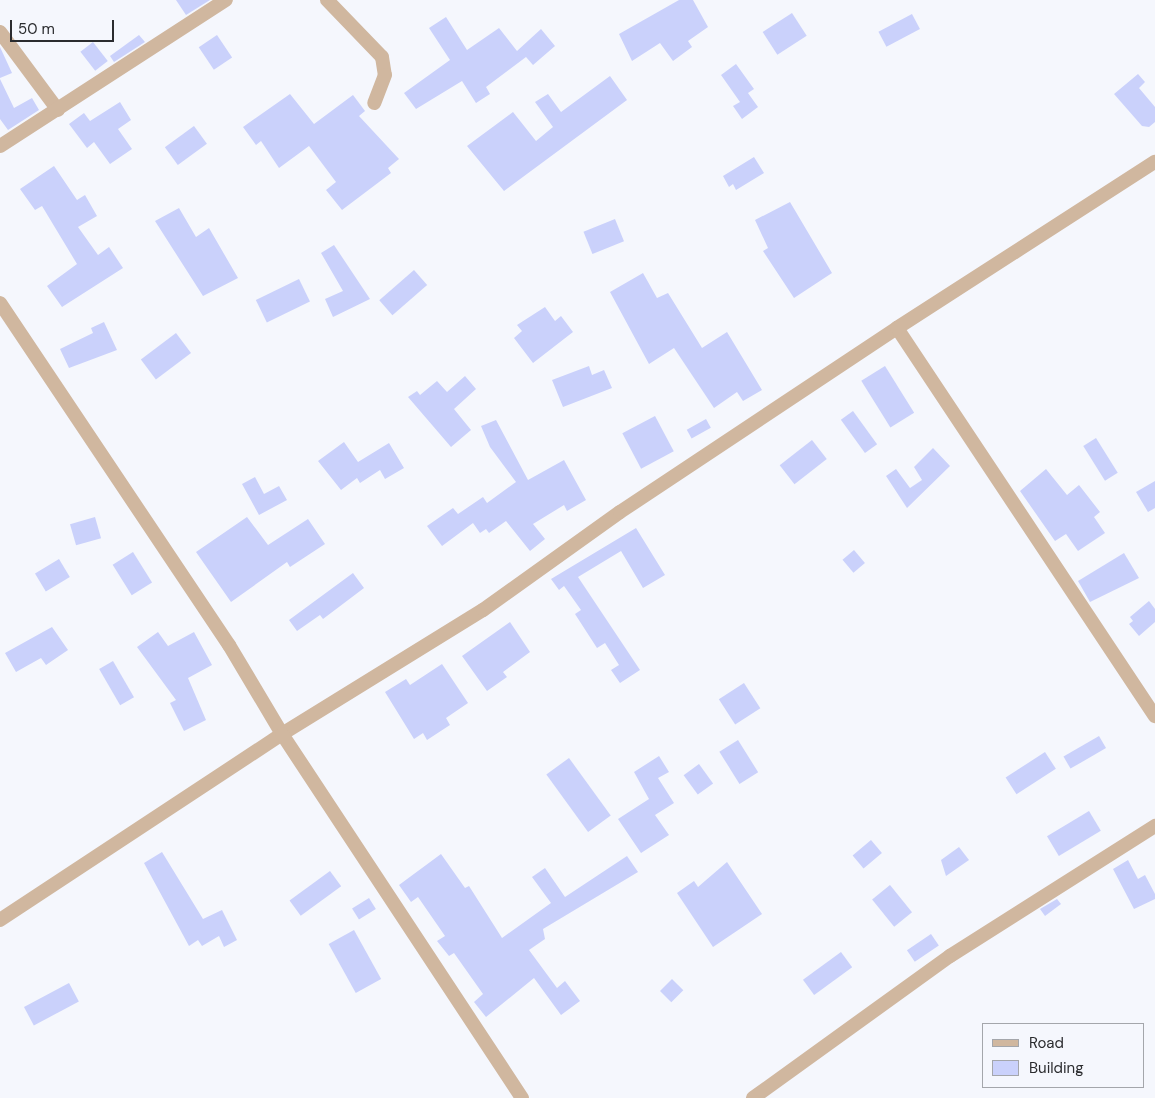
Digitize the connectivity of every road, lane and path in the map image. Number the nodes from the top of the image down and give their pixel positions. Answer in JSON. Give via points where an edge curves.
{"nodes":[{"id":1,"x":226,"y":0,"type":"edge"},
{"id":2,"x":327,"y":0,"type":"edge"},
{"id":3,"x":0,"y":32,"type":"edge"},
{"id":4,"x":374,"y":103,"type":"dead end"},
{"id":5,"x":58,"y":110,"type":"junction"},
{"id":6,"x":0,"y":146,"type":"edge"},
{"id":7,"x":1155,"y":162,"type":"edge"},
{"id":8,"x":0,"y":302,"type":"edge"},
{"id":9,"x":897,"y":328,"type":"junction"},
{"id":10,"x":1155,"y":716,"type":"edge"},
{"id":11,"x":282,"y":734,"type":"junction"},
{"id":12,"x":1155,"y":826,"type":"edge"},
{"id":13,"x":0,"y":920,"type":"edge"},
{"id":14,"x":522,"y":1098,"type":"edge"},
{"id":15,"x":753,"y":1098,"type":"edge"}],
"edges":[{"from":1,"to":5,"type":"street"},
{"from":2,"to":4,"type":"street","via":[[382,57],[385,75]]},
{"from":3,"to":5,"type":"street"},
{"from":5,"to":6,"type":"street"},
{"from":7,"to":9,"type":"street"},
{"from":8,"to":11,"type":"street","via":[[229,645]]},
{"from":9,"to":10,"type":"street"},
{"from":9,"to":11,"type":"street","via":[[620,512],[483,610]]},
{"from":11,"to":13,"type":"street"},
{"from":11,"to":14,"type":"street"},
{"from":12,"to":15,"type":"street","via":[[950,956]]}]}
